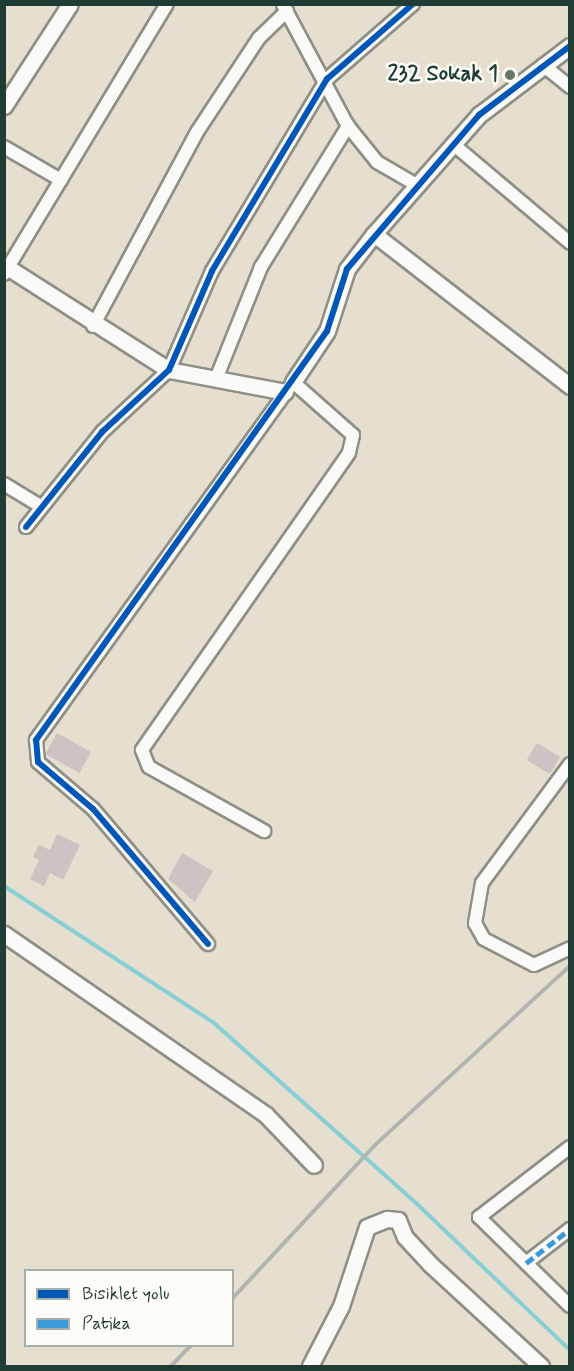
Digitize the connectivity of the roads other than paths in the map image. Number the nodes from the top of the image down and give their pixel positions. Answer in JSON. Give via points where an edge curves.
{"nodes":[{"id":1,"x":69,"y":4,"type":"edge"},
{"id":2,"x":167,"y":4,"type":"edge"},
{"id":3,"x":413,"y":4,"type":"edge"},
{"id":4,"x":284,"y":8,"type":"edge"},
{"id":5,"x":570,"y":46,"type":"edge"},
{"id":6,"x":543,"y":65,"type":"junction"},
{"id":7,"x":327,"y":79,"type":"junction"},
{"id":8,"x":570,"y":87,"type":"edge"},
{"id":9,"x":4,"y":106,"type":"edge"},
{"id":10,"x":348,"y":126,"type":"junction"},
{"id":11,"x":453,"y":144,"type":"junction"},
{"id":12,"x":4,"y":147,"type":"edge"},
{"id":13,"x":61,"y":180,"type":"junction"},
{"id":14,"x":415,"y":184,"type":"junction"},
{"id":15,"x":374,"y":234,"type":"junction"},
{"id":16,"x":570,"y":243,"type":"edge"},
{"id":17,"x":6,"y":269,"type":"edge"},
{"id":18,"x":93,"y":326,"type":"junction"},
{"id":19,"x":169,"y":369,"type":"junction"},
{"id":20,"x":216,"y":379,"type":"junction"},
{"id":21,"x":570,"y":386,"type":"edge"},
{"id":22,"x":289,"y":387,"type":"junction"},
{"id":23,"x":4,"y":484,"type":"edge"},
{"id":24,"x":42,"y":507,"type":"junction"},
{"id":25,"x":26,"y":527,"type":"dead end"},
{"id":26,"x":570,"y":764,"type":"edge"},
{"id":27,"x":264,"y":831,"type":"dead end"},
{"id":28,"x":4,"y":934,"type":"edge"},
{"id":29,"x":208,"y":944,"type":"dead end"},
{"id":30,"x":570,"y":948,"type":"edge"},
{"id":31,"x":570,"y":1148,"type":"edge"},
{"id":32,"x":314,"y":1165,"type":"dead end"},
{"id":33,"x":570,"y":1228,"type":"edge"},
{"id":34,"x":526,"y":1263,"type":"junction"},
{"id":35,"x":570,"y":1306,"type":"edge"},
{"id":36,"x":310,"y":1366,"type":"edge"},
{"id":37,"x":541,"y":1366,"type":"edge"}],
"edges":[{"from":1,"to":9,"type":"street"},
{"from":2,"to":13,"type":"street"},
{"from":3,"to":7,"type":"street"},
{"from":4,"to":7,"type":"street"},
{"from":4,"to":18,"type":"street","via":[[259,38],[197,132]]},
{"from":5,"to":6,"type":"street"},
{"from":6,"to":8,"type":"street"},
{"from":6,"to":11,"type":"street","via":[[478,115]]},
{"from":7,"to":10,"type":"street"},
{"from":7,"to":19,"type":"street","via":[[212,271]]},
{"from":10,"to":14,"type":"street","via":[[377,162]]},
{"from":10,"to":20,"type":"street","via":[[261,267]]},
{"from":11,"to":14,"type":"street"},
{"from":11,"to":16,"type":"street"},
{"from":12,"to":13,"type":"street"},
{"from":13,"to":17,"type":"street"},
{"from":14,"to":15,"type":"street"},
{"from":15,"to":21,"type":"street"},
{"from":15,"to":22,"type":"street","via":[[346,269],[327,331]]},
{"from":17,"to":18,"type":"street"},
{"from":18,"to":19,"type":"street"},
{"from":19,"to":20,"type":"street"},
{"from":19,"to":24,"type":"street","via":[[102,432]]},
{"from":20,"to":22,"type":"street"},
{"from":22,"to":27,"type":"street","via":[[353,435],[349,453],[142,750],[149,767]]},
{"from":22,"to":29,"type":"street","via":[[36,740],[38,762],[93,809]]},
{"from":23,"to":24,"type":"street"},
{"from":24,"to":25,"type":"street"},
{"from":26,"to":30,"type":"street","via":[[482,883],[475,915],[484,939],[534,965]]},
{"from":28,"to":32,"type":"street","via":[[266,1115]]},
{"from":31,"to":34,"type":"street","via":[[479,1216]]},
{"from":33,"to":34,"type":"street"},
{"from":34,"to":35,"type":"street"},
{"from":36,"to":37,"type":"street","via":[[341,1306],[367,1227],[398,1220],[405,1237],[430,1264]]}]}
